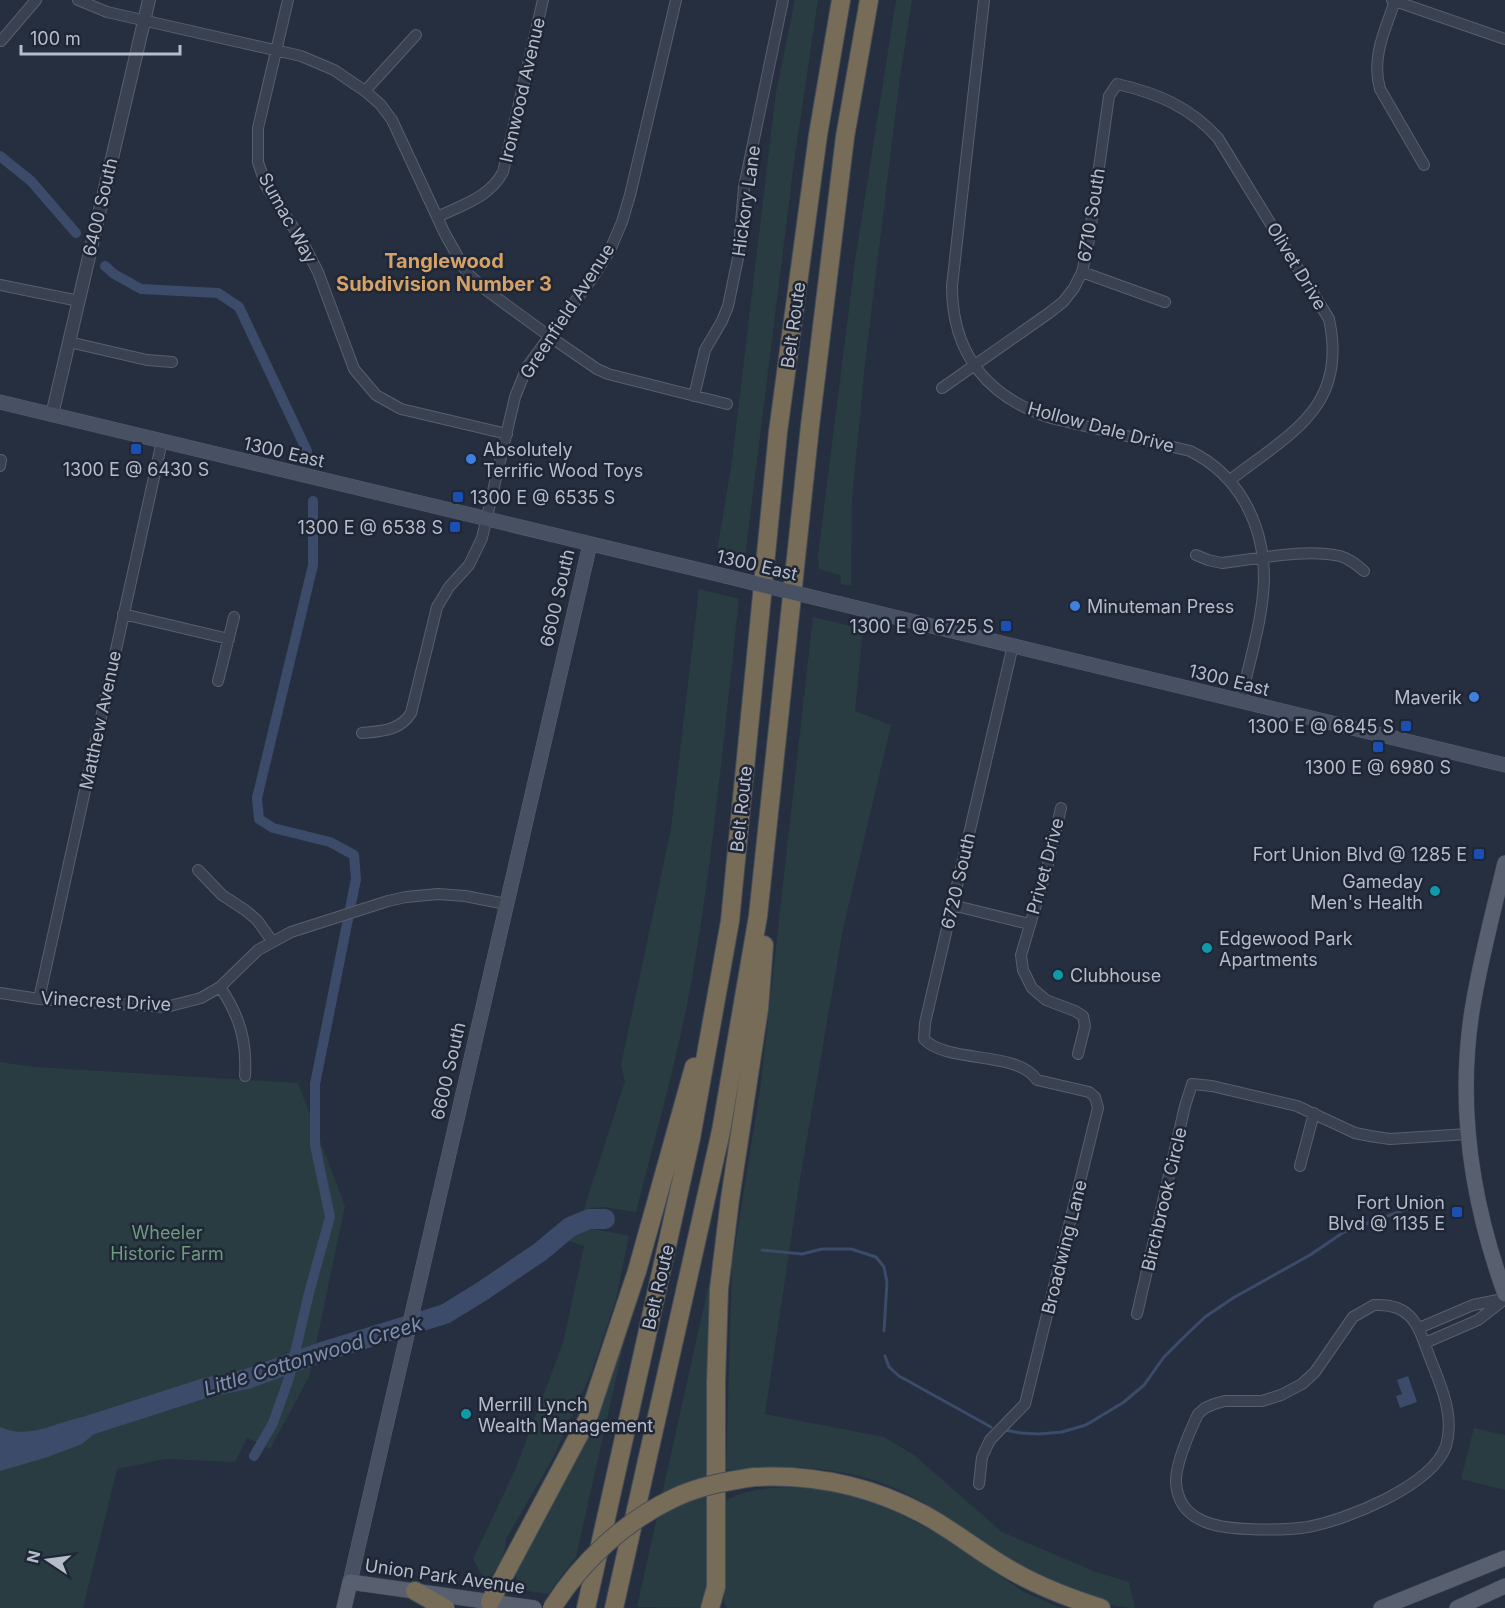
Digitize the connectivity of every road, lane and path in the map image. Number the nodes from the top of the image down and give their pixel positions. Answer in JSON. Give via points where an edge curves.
{"nodes":[{"id":1,"x":36,"y":0,"type":"edge"},
{"id":2,"x":78,"y":0,"type":"edge"},
{"id":3,"x":149,"y":0,"type":"edge"},
{"id":4,"x":288,"y":0,"type":"edge"},
{"id":5,"x":543,"y":0,"type":"edge"},
{"id":6,"x":676,"y":0,"type":"edge"},
{"id":7,"x":783,"y":0,"type":"edge"},
{"id":8,"x":841,"y":0,"type":"edge"},
{"id":9,"x":869,"y":0,"type":"edge"},
{"id":10,"x":984,"y":0,"type":"edge"},
{"id":11,"x":1394,"y":0,"type":"edge"},
{"id":12,"x":144,"y":21,"type":"junction"},
{"id":13,"x":416,"y":35,"type":"dead end"},
{"id":14,"x":1505,"y":39,"type":"edge"},
{"id":15,"x":2,"y":41,"type":"dead end"},
{"id":16,"x":276,"y":50,"type":"junction"},
{"id":17,"x":1117,"y":84,"type":"joint"},
{"id":18,"x":366,"y":91,"type":"junction"},
{"id":19,"x":1424,"y":165,"type":"dead end"},
{"id":20,"x":437,"y":217,"type":"junction"},
{"id":21,"x":1082,"y":272,"type":"junction"},
{"id":22,"x":0,"y":285,"type":"edge"},
{"id":23,"x":79,"y":301,"type":"junction"},
{"id":24,"x":1165,"y":302,"type":"dead end"},
{"id":25,"x":549,"y":336,"type":"junction"},
{"id":26,"x":69,"y":342,"type":"junction"},
{"id":27,"x":172,"y":362,"type":"dead end"},
{"id":28,"x":974,"y":366,"type":"junction"},
{"id":29,"x":942,"y":387,"type":"dead end"},
{"id":30,"x":694,"y":396,"type":"junction"},
{"id":31,"x":0,"y":402,"type":"edge"},
{"id":32,"x":727,"y":404,"type":"dead end"},
{"id":33,"x":52,"y":415,"type":"junction"},
{"id":34,"x":507,"y":434,"type":"junction"},
{"id":35,"x":162,"y":441,"type":"junction"},
{"id":36,"x":1230,"y":480,"type":"junction"},
{"id":37,"x":487,"y":519,"type":"junction"},
{"id":38,"x":590,"y":544,"type":"junction"},
{"id":39,"x":1196,"y":555,"type":"dead end"},
{"id":40,"x":1262,"y":558,"type":"junction"},
{"id":41,"x":1364,"y":571,"type":"dead end"},
{"id":42,"x":123,"y":614,"type":"junction"},
{"id":43,"x":234,"y":617,"type":"dead end"},
{"id":44,"x":790,"y":619,"type":"junction"},
{"id":45,"x":229,"y":639,"type":"junction"},
{"id":46,"x":1013,"y":645,"type":"junction"},
{"id":47,"x":218,"y":681,"type":"dead end"},
{"id":48,"x":1240,"y":701,"type":"junction"},
{"id":49,"x":362,"y":733,"type":"dead end"},
{"id":50,"x":1505,"y":765,"type":"edge"},
{"id":51,"x":1061,"y":808,"type":"dead end"},
{"id":52,"x":1505,"y":864,"type":"edge"},
{"id":53,"x":198,"y":870,"type":"dead end"},
{"id":54,"x":506,"y":904,"type":"junction"},
{"id":55,"x":952,"y":905,"type":"junction"},
{"id":56,"x":1029,"y":924,"type":"junction"},
{"id":57,"x":272,"y":941,"type":"junction"},
{"id":58,"x":723,"y":961,"type":"junction"},
{"id":59,"x":220,"y":987,"type":"junction"},
{"id":60,"x":0,"y":993,"type":"edge"},
{"id":61,"x":39,"y":999,"type":"junction"},
{"id":62,"x":1078,"y":1054,"type":"dead end"},
{"id":63,"x":1001,"y":1061,"type":"joint"},
{"id":64,"x":244,"y":1077,"type":"dead end"},
{"id":65,"x":1314,"y":1113,"type":"junction"},
{"id":66,"x":1468,"y":1134,"type":"junction"},
{"id":67,"x":1300,"y":1166,"type":"dead end"},
{"id":68,"x":1505,"y":1294,"type":"edge"},
{"id":69,"x":1505,"y":1299,"type":"edge"},
{"id":70,"x":1137,"y":1314,"type":"dead end"},
{"id":71,"x":1419,"y":1328,"type":"junction"},
{"id":72,"x":1425,"y":1343,"type":"junction"},
{"id":73,"x":978,"y":1484,"type":"dead end"},
{"id":74,"x":1505,"y":1558,"type":"edge"},
{"id":75,"x":350,"y":1582,"type":"junction"},
{"id":76,"x":1505,"y":1586,"type":"edge"},
{"id":77,"x":415,"y":1591,"type":"junction"},
{"id":78,"x":490,"y":1602,"type":"junction"},
{"id":79,"x":344,"y":1608,"type":"edge"},
{"id":80,"x":445,"y":1608,"type":"edge"},
{"id":81,"x":534,"y":1608,"type":"edge"},
{"id":82,"x":552,"y":1608,"type":"edge"},
{"id":83,"x":586,"y":1608,"type":"edge"},
{"id":84,"x":614,"y":1608,"type":"edge"},
{"id":85,"x":710,"y":1608,"type":"edge"},
{"id":86,"x":1101,"y":1608,"type":"edge"},
{"id":87,"x":1381,"y":1608,"type":"edge"},
{"id":88,"x":1457,"y":1608,"type":"edge"}],
"edges":[{"from":1,"to":15,"type":"street"},
{"from":2,"to":12,"type":"street"},
{"from":3,"to":12,"type":"street","name":"6400 South"},
{"from":4,"to":16,"type":"street","name":"Sumac Way"},
{"from":5,"to":20,"type":"street","name":"Ironwood Avenue","via":[[502,172],[481,196]]},
{"from":6,"to":25,"type":"street","name":"Greenfield Avenue","via":[[622,222],[602,263]]},
{"from":7,"to":30,"type":"street","name":"Hickory Lane","via":[[744,187],[738,258],[728,306],[705,350]]},
{"from":8,"to":58,"type":"highway","name":"Belt Route","via":[[818,135],[778,432]]},
{"from":9,"to":44,"type":"highway","name":"Belt Route","via":[[845,137]]},
{"from":10,"to":28,"type":"street","name":"Hollow Dale Drive","via":[[952,286],[956,327]]},
{"from":11,"to":14,"type":"street"},
{"from":11,"to":19,"type":"street","via":[[1376,61],[1378,80]]},
{"from":12,"to":16,"type":"street"},
{"from":12,"to":23,"type":"street","name":"6400 South"},
{"from":13,"to":18,"type":"street"},
{"from":16,"to":18,"type":"street","via":[[334,70]]},
{"from":16,"to":34,"type":"street","name":"Sumac Way","via":[[257,137],[258,162],[266,186],[318,272],[360,379],[376,395],[401,409]]},
{"from":17,"to":21,"type":"street","name":"6710 South","via":[[1109,96],[1106,112]]},
{"from":17,"to":36,"type":"street","name":"Olivet Drive","via":[[1176,103],[1204,122],[1218,138],[1329,319],[1334,341],[1333,368],[1314,412]]},
{"from":18,"to":20,"type":"street","via":[[392,120]]},
{"from":20,"to":25,"type":"street","via":[[467,273]]},
{"from":21,"to":24,"type":"street"},
{"from":21,"to":28,"type":"street","name":"6710 South","via":[[1064,302]]},
{"from":22,"to":23,"type":"street"},
{"from":23,"to":26,"type":"street","name":"6400 South"},
{"from":25,"to":30,"type":"street","via":[[608,374]]},
{"from":25,"to":34,"type":"street","name":"Greenfield Avenue","via":[[523,375]]},
{"from":26,"to":27,"type":"street"},
{"from":26,"to":33,"type":"street","name":"6400 South"},
{"from":28,"to":29,"type":"street","name":"6710 South"},
{"from":28,"to":36,"type":"street","name":"Hollow Dale Drive","via":[[1009,400],[1029,411],[1190,451],[1207,459]]},
{"from":30,"to":32,"type":"street"},
{"from":31,"to":33,"type":"main road","name":"1300 East"},
{"from":33,"to":35,"type":"main road","name":"1300 East"},
{"from":34,"to":37,"type":"street","name":"Greenfield Avenue"},
{"from":35,"to":37,"type":"main road","name":"1300 East"},
{"from":35,"to":42,"type":"street","name":"Matthew Avenue"},
{"from":36,"to":40,"type":"street","name":"Hollow Dale Drive","via":[[1256,528]]},
{"from":37,"to":38,"type":"main road","name":"1300 East"},
{"from":37,"to":49,"type":"street","name":"Greenfield Avenue","via":[[472,560],[437,607],[411,713],[393,729]]},
{"from":38,"to":46,"type":"main road","name":"1300 East","bridge":true},
{"from":38,"to":54,"type":"main road","name":"6600 South"},
{"from":39,"to":40,"type":"street","via":[[1222,563]]},
{"from":40,"to":41,"type":"street","via":[[1341,556]]},
{"from":40,"to":48,"type":"street","name":"Hollow Dale Drive","via":[[1262,601]]},
{"from":42,"to":45,"type":"street"},
{"from":42,"to":61,"type":"street","name":"Matthew Avenue"},
{"from":43,"to":45,"type":"street"},
{"from":44,"to":84,"type":"highway","name":"Belt Route","via":[[758,916],[721,1131]]},
{"from":44,"to":85,"type":"highway","via":[[759,1009],[720,1289],[716,1587]]},
{"from":45,"to":47,"type":"street"},
{"from":46,"to":48,"type":"main road","name":"1300 East"},
{"from":46,"to":55,"type":"street","name":"6720 South"},
{"from":48,"to":50,"type":"main road","name":"1300 East"},
{"from":51,"to":56,"type":"street","name":"Privet Drive"},
{"from":52,"to":66,"type":"main road","via":[[1472,1012],[1466,1077]]},
{"from":53,"to":57,"type":"street","via":[[217,891],[257,920]]},
{"from":54,"to":57,"type":"street","name":"Vinecrest Drive","via":[[438,894],[406,897]]},
{"from":54,"to":75,"type":"main road","name":"6600 South"},
{"from":55,"to":56,"type":"street","name":"Privet Drive"},
{"from":55,"to":63,"type":"street","name":"6720 South","via":[[924,1039],[941,1049]]},
{"from":56,"to":62,"type":"street","name":"Privet Drive","via":[[1021,955],[1023,970],[1032,988],[1046,1000],[1083,1016],[1085,1026]]},
{"from":57,"to":59,"type":"street","name":"Vinecrest Drive"},
{"from":58,"to":78,"type":"highway","via":[[637,1271],[588,1418]]},
{"from":58,"to":83,"type":"highway","name":"Belt Route","via":[[692,1138]]},
{"from":59,"to":61,"type":"street","name":"Vinecrest Drive","via":[[185,1004],[166,1007]]},
{"from":59,"to":64,"type":"street","via":[[239,1019]]},
{"from":60,"to":61,"type":"street","name":"Vinecrest Drive"},
{"from":63,"to":73,"type":"street","name":"Broadwing Lane","via":[[1026,1069],[1036,1080],[1089,1092],[1098,1108],[1025,1404],[990,1440],[982,1457]]},
{"from":65,"to":66,"type":"street","via":[[1355,1133],[1390,1139]]},
{"from":65,"to":67,"type":"street"},
{"from":65,"to":70,"type":"street","name":"Birchbrook Circle","via":[[1298,1106],[1192,1084]]},
{"from":66,"to":68,"type":"main road","via":[[1485,1235]]},
{"from":69,"to":71,"type":"street","via":[[1473,1305]]},
{"from":69,"to":72,"type":"street","via":[[1479,1320]]},
{"from":71,"to":72,"type":"street"},
{"from":71,"to":72,"type":"street","via":[[1404,1310],[1374,1305],[1353,1317],[1315,1372],[1302,1384],[1262,1401],[1225,1401],[1205,1407],[1198,1414],[1178,1468],[1176,1482],[1182,1503],[1198,1520],[1212,1525],[1268,1530],[1330,1521],[1405,1488],[1440,1457],[1448,1432],[1447,1401]]},
{"from":74,"to":87,"type":"main road"},
{"from":75,"to":77,"type":"main road","name":"Union Park Avenue"},
{"from":75,"to":79,"type":"main road","name":"6600 South"},
{"from":76,"to":88,"type":"main road"},
{"from":77,"to":78,"type":"main road","name":"Union Park Avenue"},
{"from":77,"to":80,"type":"highway"},
{"from":78,"to":81,"type":"main road","name":"Union Park Avenue"},
{"from":82,"to":86,"type":"highway","bridge":true,"via":[[592,1558],[624,1530],[675,1497],[724,1482],[795,1476],[868,1490],[923,1514],[1016,1573],[1071,1599]]}]}
